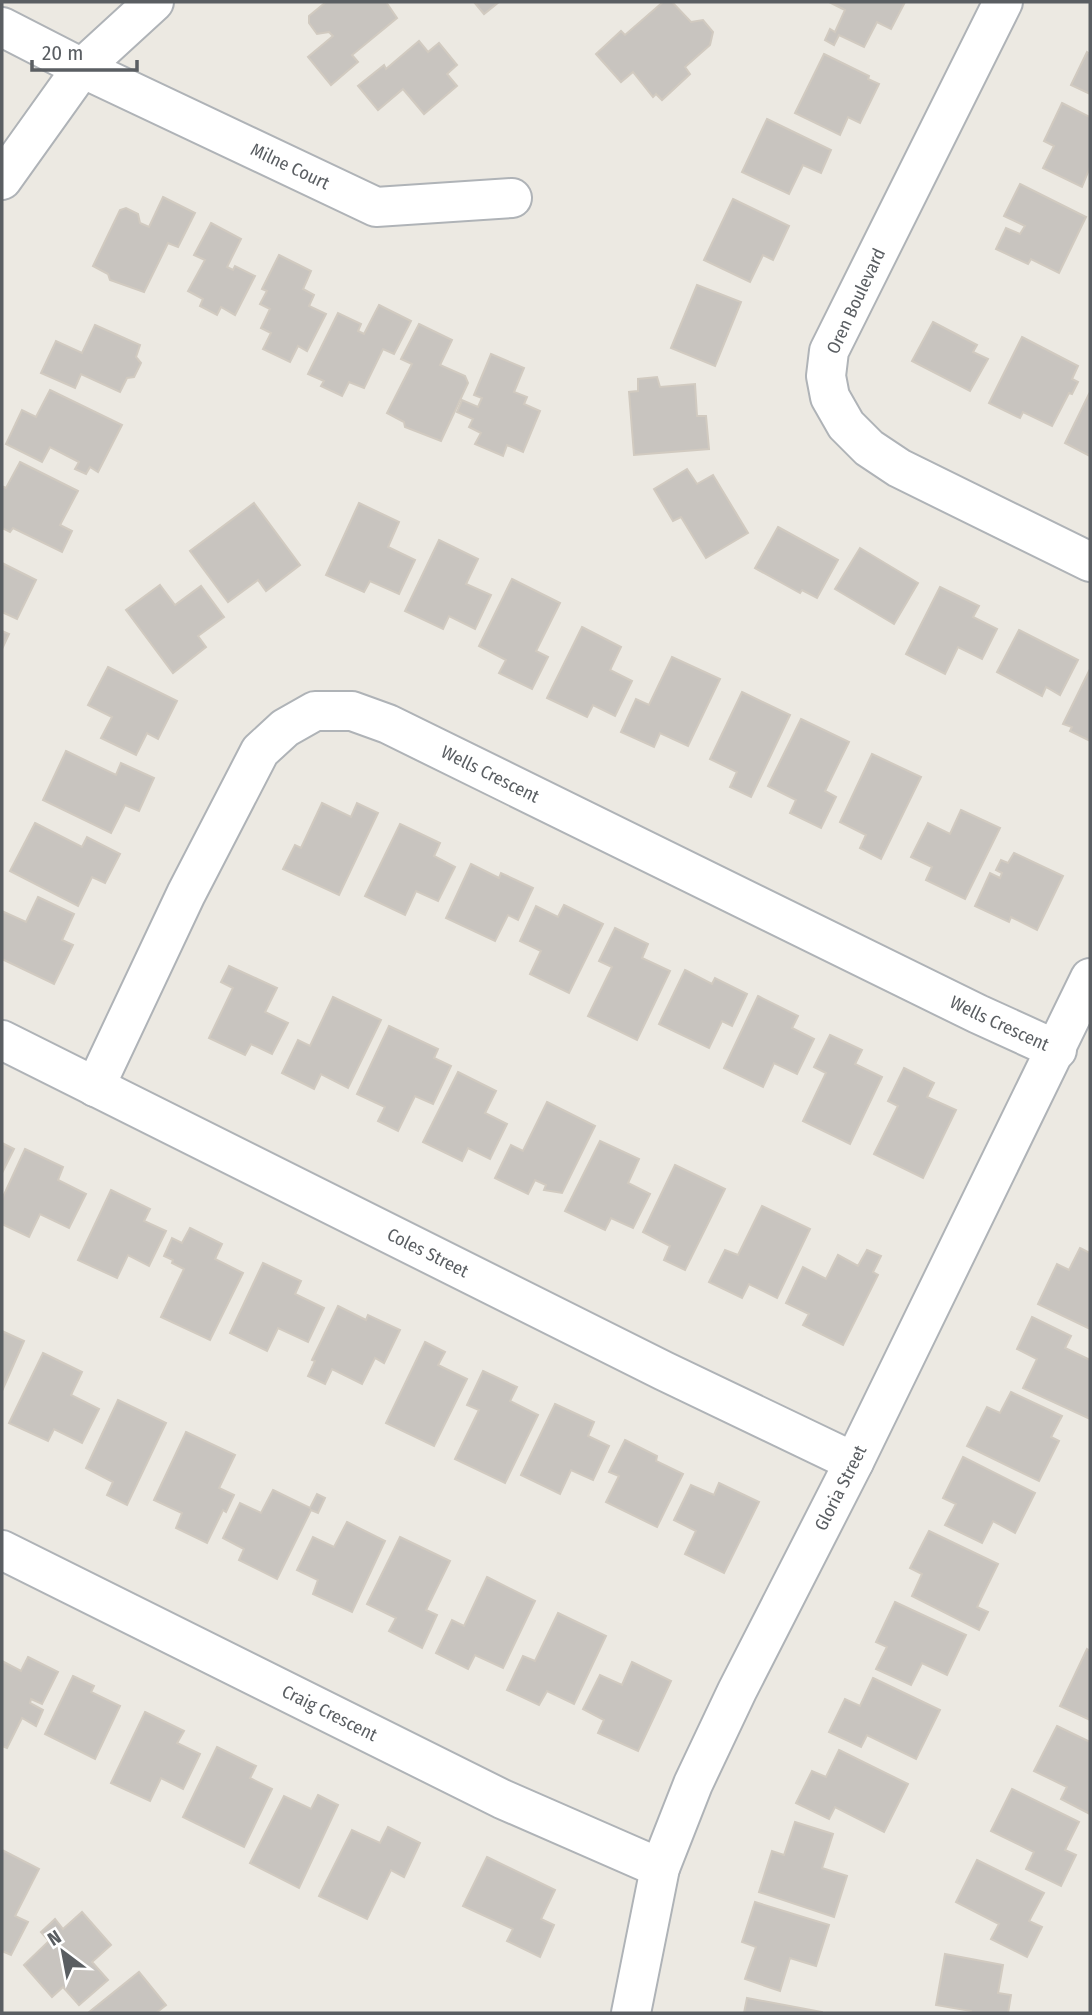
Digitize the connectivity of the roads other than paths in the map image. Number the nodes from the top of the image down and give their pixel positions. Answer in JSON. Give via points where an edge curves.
{"nodes":[{"id":1,"x":154,"y":2,"type":"edge"},
{"id":2,"x":1003,"y":2,"type":"edge"},
{"id":3,"x":2,"y":27,"type":"edge"},
{"id":4,"x":82,"y":68,"type":"junction"},
{"id":5,"x":2,"y":180,"type":"edge"},
{"id":6,"x":512,"y":198,"type":"dead end"},
{"id":7,"x":1090,"y":562,"type":"edge"},
{"id":8,"x":1090,"y":978,"type":"edge"},
{"id":9,"x":2,"y":1040,"type":"edge"},
{"id":10,"x":1057,"y":1050,"type":"junction"},
{"id":11,"x":95,"y":1087,"type":"junction"},
{"id":12,"x":854,"y":1462,"type":"junction"},
{"id":13,"x":2,"y":1550,"type":"edge"},
{"id":14,"x":660,"y":1868,"type":"junction"},
{"id":15,"x":631,"y":2013,"type":"edge"}],
"edges":[{"from":1,"to":4,"type":"street"},
{"from":2,"to":7,"type":"street","name":"Oren Boulevard","via":[[829,351],[826,376],[830,397],[846,425],[869,448],[899,468]]},
{"from":3,"to":4,"type":"street","name":"Milne Court"},
{"from":4,"to":5,"type":"street"},
{"from":4,"to":6,"type":"street","name":"Milne Court","via":[[376,207]]},
{"from":8,"to":10,"type":"street","name":"Gloria Street"},
{"from":9,"to":11,"type":"street","name":"Coles Street"},
{"from":10,"to":11,"type":"street","name":"Wells Crescent","via":[[388,724],[352,711],[315,711],[285,728],[260,751]]},
{"from":10,"to":12,"type":"street","name":"Gloria Street"},
{"from":11,"to":12,"type":"street","name":"Coles Street"},
{"from":12,"to":14,"type":"street","name":"Gloria Street","via":[[737,1691]]},
{"from":13,"to":14,"type":"street","name":"Craig Crescent","via":[[502,1799]]},
{"from":14,"to":15,"type":"street","name":"Gloria Street"}]}
